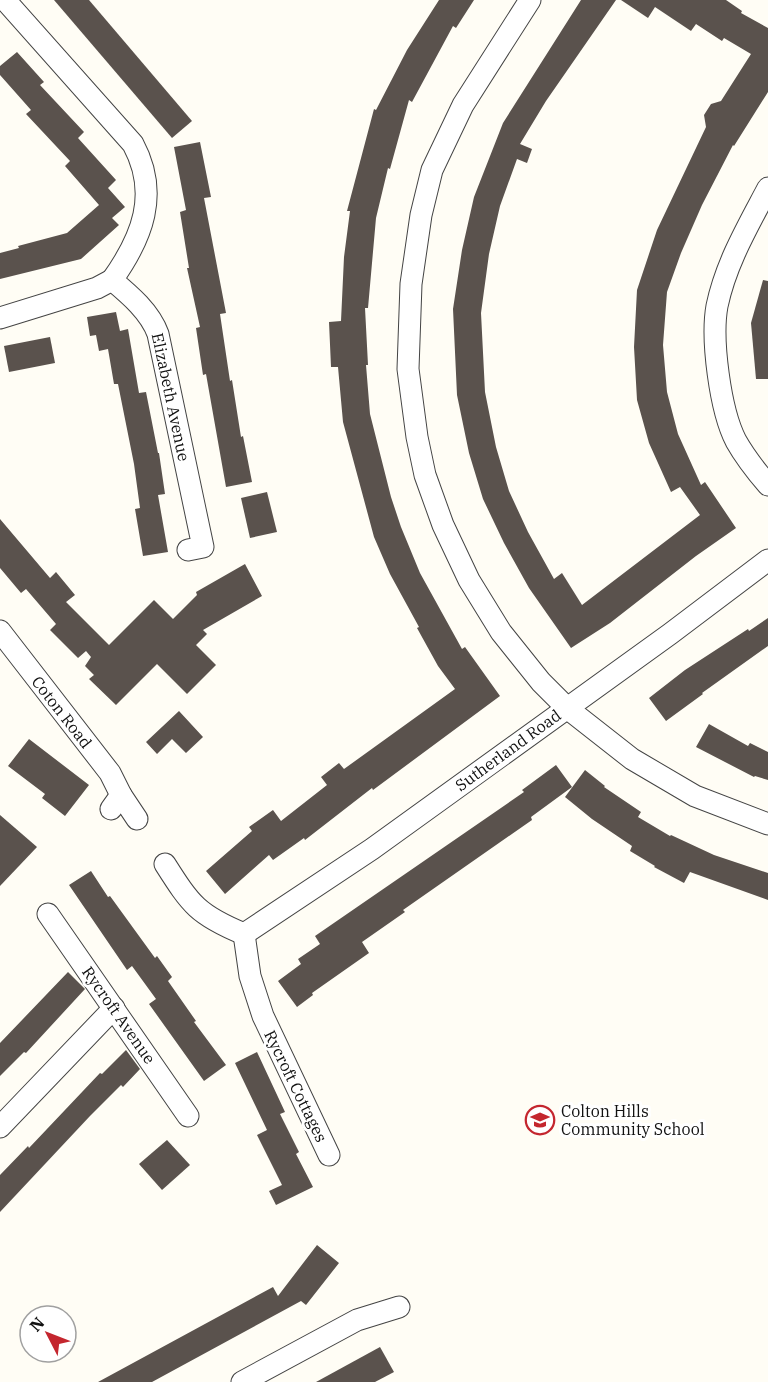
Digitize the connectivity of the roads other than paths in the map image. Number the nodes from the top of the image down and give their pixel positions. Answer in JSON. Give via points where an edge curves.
{"nodes":[{"id":1,"x":530,"y":0,"type":"edge"},
{"id":2,"x":5,"y":6,"type":"edge"},
{"id":3,"x":768,"y":188,"type":"edge"},
{"id":4,"x":112,"y":280,"type":"junction"},
{"id":5,"x":0,"y":318,"type":"edge"},
{"id":6,"x":768,"y":485,"type":"edge"},
{"id":7,"x":203,"y":547,"type":"dead end"},
{"id":8,"x":768,"y":560,"type":"edge"},
{"id":9,"x":0,"y":631,"type":"edge"},
{"id":10,"x":567,"y":708,"type":"junction"},
{"id":11,"x":137,"y":819,"type":"dead end"},
{"id":12,"x":768,"y":824,"type":"edge"},
{"id":13,"x":165,"y":864,"type":"dead end"},
{"id":14,"x":48,"y":914,"type":"dead end"},
{"id":15,"x":244,"y":934,"type":"junction"},
{"id":16,"x":114,"y":1008,"type":"junction"},
{"id":17,"x":188,"y":1116,"type":"dead end"},
{"id":18,"x":0,"y":1127,"type":"edge"},
{"id":19,"x":329,"y":1155,"type":"dead end"},
{"id":20,"x":399,"y":1306,"type":"dead end"},
{"id":21,"x":242,"y":1382,"type":"edge"}],
"edges":[{"from":1,"to":10,"type":"street","via":[[463,105],[432,170],[411,284],[408,369],[425,475],[456,556],[501,632]]},
{"from":2,"to":4,"type":"street","via":[[139,155],[145,174],[145,211],[128,258]]},
{"from":3,"to":6,"type":"street","via":[[735,250],[717,307],[715,328],[721,392],[735,439]]},
{"from":4,"to":5,"type":"street"},
{"from":4,"to":7,"type":"street","name":"Elizabeth Avenue","via":[[155,324]]},
{"from":8,"to":10,"type":"street","name":"Sutherland Road"},
{"from":9,"to":11,"type":"street","name":"Coton Road","via":[[110,773],[116,802]]},
{"from":10,"to":12,"type":"street","via":[[661,778],[695,796]]},
{"from":10,"to":15,"type":"street","name":"Sutherland Road","via":[[372,849]]},
{"from":13,"to":15,"type":"street","via":[[187,898],[204,915]]},
{"from":14,"to":16,"type":"street","name":"Rycroft Avenue"},
{"from":15,"to":19,"type":"street","name":"Rycroft Cottages","via":[[250,976],[263,1016]]},
{"from":16,"to":17,"type":"street","name":"Rycroft Avenue"},
{"from":16,"to":18,"type":"street"},
{"from":20,"to":21,"type":"street","via":[[357,1320]]}]}
